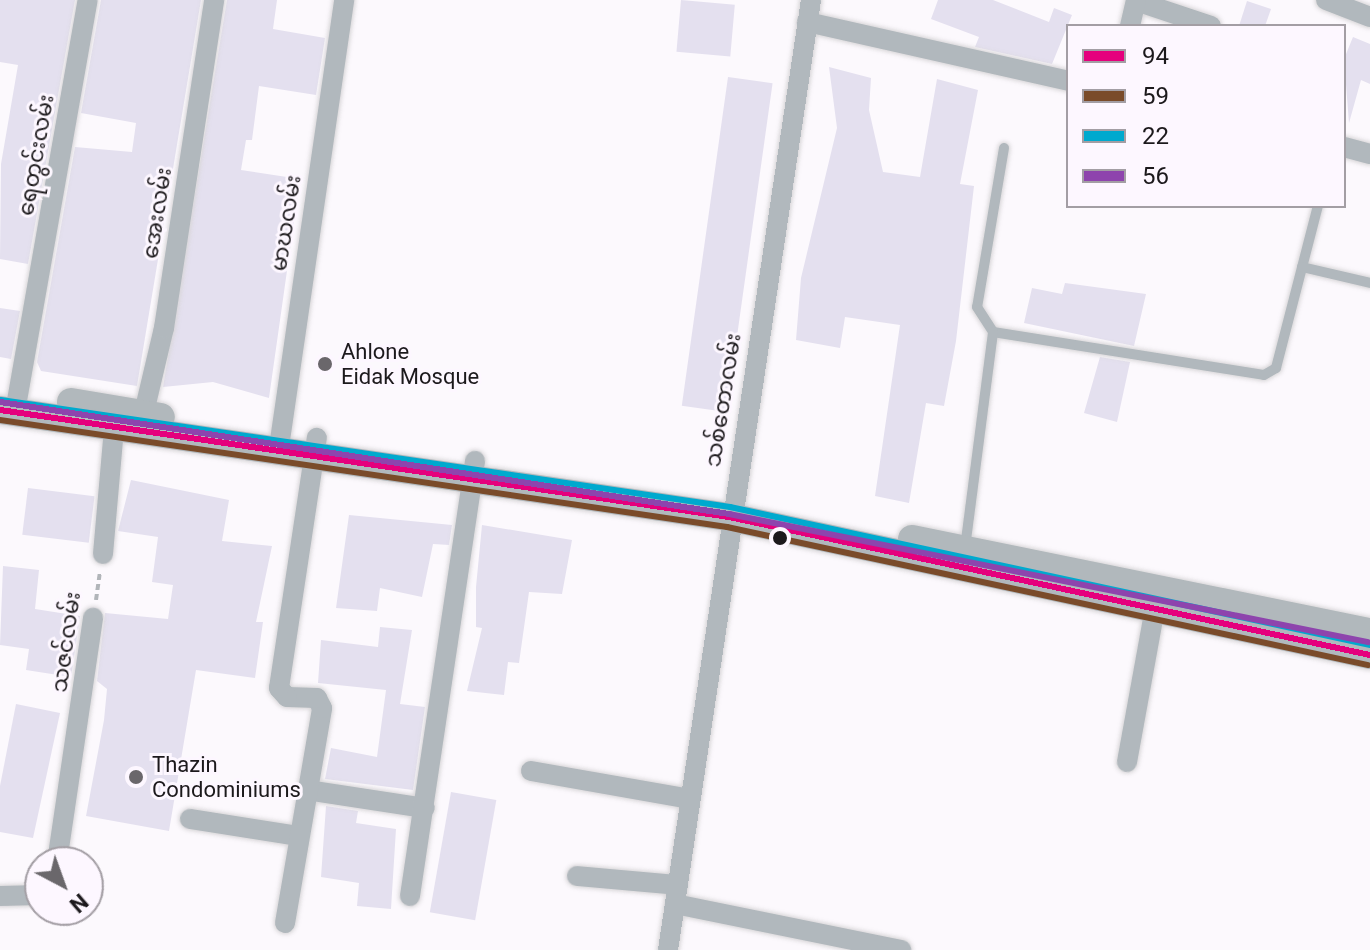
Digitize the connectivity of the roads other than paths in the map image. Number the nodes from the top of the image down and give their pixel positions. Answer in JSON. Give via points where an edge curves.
{"nodes":[{"id":1,"x":88,"y":0,"type":"edge"},
{"id":2,"x":214,"y":0,"type":"edge"},
{"id":3,"x":344,"y":0,"type":"edge"},
{"id":4,"x":811,"y":0,"type":"edge"},
{"id":5,"x":1136,"y":0,"type":"edge"},
{"id":6,"x":1326,"y":0,"type":"edge"},
{"id":7,"x":1369,"y":15,"type":"edge"},
{"id":8,"x":807,"y":22,"type":"junction"},
{"id":9,"x":1130,"y":24,"type":"edge"},
{"id":10,"x":1205,"y":24,"type":"edge"},
{"id":11,"x":1066,"y":81,"type":"edge"},
{"id":12,"x":1004,"y":148,"type":"dead end"},
{"id":13,"x":1346,"y":148,"type":"edge"},
{"id":14,"x":1370,"y":154,"type":"edge"},
{"id":15,"x":1317,"y":208,"type":"edge"},
{"id":16,"x":1302,"y":267,"type":"junction"},
{"id":17,"x":1370,"y":283,"type":"edge"},
{"id":18,"x":993,"y":332,"type":"junction"},
{"id":19,"x":7,"y":402,"type":"edge"},
{"id":20,"x":132,"y":425,"type":"junction"},
{"id":21,"x":280,"y":444,"type":"junction"},
{"id":22,"x":316,"y":448,"type":"junction"},
{"id":23,"x":476,"y":471,"type":"junction"},
{"id":24,"x":730,"y":510,"type":"junction"},
{"id":25,"x":103,"y":554,"type":"road end"},
{"id":26,"x":964,"y":559,"type":"junction"},
{"id":27,"x":1157,"y":596,"type":"junction"},
{"id":28,"x":1239,"y":614,"type":"junction"},
{"id":29,"x":93,"y":618,"type":"road end"},
{"id":30,"x":1370,"y":632,"type":"edge"},
{"id":31,"x":1370,"y":655,"type":"edge"},
{"id":32,"x":1127,"y":762,"type":"dead end"},
{"id":33,"x":531,"y":771,"type":"dead end"},
{"id":34,"x":307,"y":790,"type":"junction"},
{"id":35,"x":690,"y":799,"type":"junction"},
{"id":36,"x":425,"y":808,"type":"junction"},
{"id":37,"x":190,"y":819,"type":"dead end"},
{"id":38,"x":299,"y":836,"type":"junction"},
{"id":39,"x":59,"y":846,"type":"edge"},
{"id":40,"x":577,"y":876,"type":"dead end"},
{"id":41,"x":24,"y":895,"type":"edge"},
{"id":42,"x":676,"y":895,"type":"junction"},
{"id":43,"x":0,"y":896,"type":"edge"},
{"id":44,"x":410,"y":896,"type":"dead end"},
{"id":45,"x":285,"y":923,"type":"dead end"},
{"id":46,"x":859,"y":946,"type":"edge"},
{"id":47,"x":668,"y":950,"type":"edge"},
{"id":48,"x":901,"y":950,"type":"edge"}],
"edges":[{"from":1,"to":19,"type":"street","name":"ရေတွင်းလမ်း"},
{"from":2,"to":20,"type":"street","name":"အေးလမ်း"},
{"from":3,"to":21,"type":"street","name":"မာဃလမ်း"},
{"from":4,"to":8,"type":"street","name":"သစ်တောလမ်း"},
{"from":5,"to":9,"type":"street"},
{"from":5,"to":10,"type":"street"},
{"from":6,"to":7,"type":"street"},
{"from":8,"to":11,"type":"street"},
{"from":8,"to":24,"type":"street","name":"သစ်တောလမ်း"},
{"from":12,"to":18,"type":"lane","via":[[977,307]]},
{"from":13,"to":14,"type":"street"},
{"from":15,"to":16,"type":"lane"},
{"from":16,"to":17,"type":"lane"},
{"from":16,"to":18,"type":"lane","via":[[1276,368],[1251,378]]},
{"from":18,"to":26,"type":"lane"},
{"from":19,"to":20,"type":"main road"},
{"from":20,"to":21,"type":"main road"},
{"from":20,"to":25,"type":"street"},
{"from":21,"to":22,"type":"main road"},
{"from":22,"to":23,"type":"main road"},
{"from":22,"to":34,"type":"street","via":[[279,688],[287,697],[322,701]]},
{"from":23,"to":24,"type":"main road"},
{"from":23,"to":36,"type":"street"},
{"from":24,"to":26,"type":"main road"},
{"from":24,"to":35,"type":"street","name":"သစ်တောလမ်း"},
{"from":26,"to":27,"type":"main road"},
{"from":27,"to":28,"type":"main road"},
{"from":27,"to":32,"type":"street"},
{"from":28,"to":30,"type":"main road"},
{"from":28,"to":31,"type":"main road"},
{"from":29,"to":39,"type":"street","name":"သဇင်လမ်း"},
{"from":33,"to":35,"type":"street"},
{"from":34,"to":36,"type":"street"},
{"from":34,"to":38,"type":"street"},
{"from":35,"to":42,"type":"street","name":"သစ်တောလမ်း"},
{"from":36,"to":44,"type":"street"},
{"from":37,"to":38,"type":"street"},
{"from":38,"to":45,"type":"street"},
{"from":40,"to":42,"type":"street"},
{"from":41,"to":43,"type":"street"},
{"from":42,"to":46,"type":"street"},
{"from":42,"to":47,"type":"street","name":"သစ်တောလမ်း"},
{"from":46,"to":48,"type":"street"}]}
